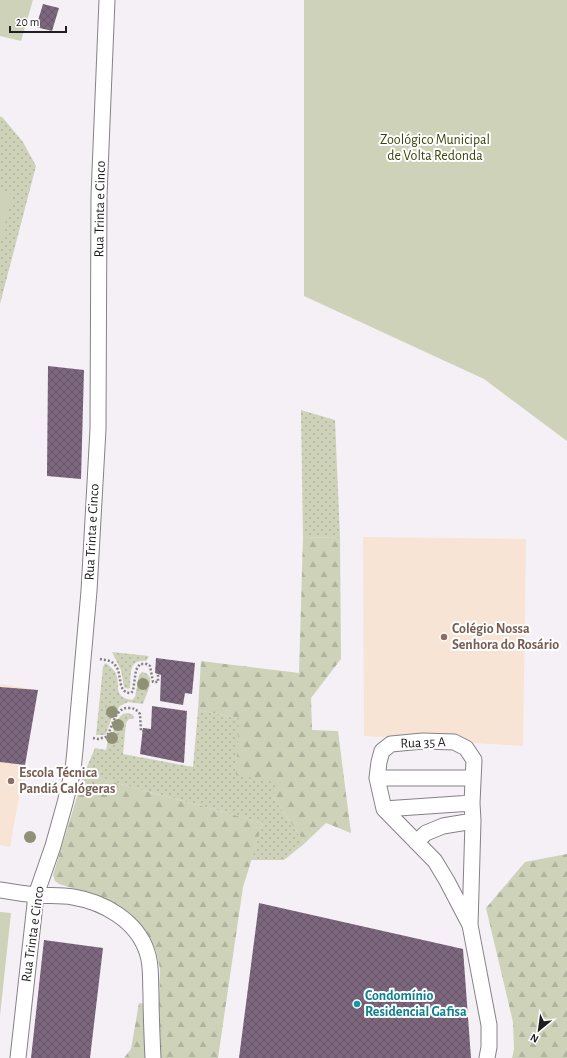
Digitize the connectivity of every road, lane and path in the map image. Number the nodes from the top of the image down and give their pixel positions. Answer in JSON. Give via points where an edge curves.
{"nodes":[{"id":1,"x":107,"y":0,"type":"edge"},
{"id":2,"x":84,"y":657,"type":"junction"},
{"id":3,"x":158,"y":674,"type":"dead end"},
{"id":4,"x":143,"y":731,"type":"dead end"},
{"id":5,"x":77,"y":736,"type":"junction"},
{"id":6,"x":377,"y":778,"type":"junction"},
{"id":7,"x":473,"y":778,"type":"junction"},
{"id":8,"x":472,"y":803,"type":"junction"},
{"id":9,"x":384,"y":809,"type":"junction"},
{"id":10,"x":473,"y":821,"type":"junction"},
{"id":11,"x":416,"y":842,"type":"junction"},
{"id":12,"x":0,"y":890,"type":"edge"},
{"id":13,"x":36,"y":895,"type":"junction"},
{"id":14,"x":470,"y":925,"type":"junction"},
{"id":15,"x":18,"y":1058,"type":"edge"},
{"id":16,"x":153,"y":1058,"type":"edge"},
{"id":17,"x":487,"y":1058,"type":"edge"}],
"edges":[{"from":1,"to":2,"type":"street","name":"Rua Trinta e Cinco","via":[[100,196],[98,429]]},
{"from":2,"to":3,"type":"path","via":[[108,660],[115,664],[123,690],[128,693],[133,691],[136,670],[140,664],[150,666],[153,682],[158,682]]},
{"from":2,"to":5,"type":"street","name":"Rua Trinta e Cinco"},
{"from":4,"to":5,"type":"path","via":[[140,714],[134,709],[126,708],[117,715],[106,737],[98,739]]},
{"from":5,"to":13,"type":"street","name":"Rua Trinta e Cinco","via":[[69,786],[53,846]]},
{"from":6,"to":7,"type":"street"},
{"from":6,"to":7,"type":"street","name":"Rua 35 A","via":[[382,751],[391,744],[423,741],[454,742],[466,748],[474,760]]},
{"from":6,"to":9,"type":"street","name":"Rua 35 A"},
{"from":7,"to":8,"type":"street","name":"Rua 35 A"},
{"from":8,"to":9,"type":"street"},
{"from":8,"to":10,"type":"street","name":"Rua 35 A"},
{"from":9,"to":11,"type":"street","name":"Rua 35 A"},
{"from":10,"to":11,"type":"street","via":[[443,826],[426,833]]},
{"from":10,"to":14,"type":"street","name":"Rua 35 A"},
{"from":11,"to":14,"type":"street","name":"Rua 35 A","via":[[435,861]]},
{"from":12,"to":13,"type":"street"},
{"from":13,"to":15,"type":"street","name":"Rua Trinta e Cinco"},
{"from":13,"to":16,"type":"street","via":[[71,897],[97,904],[118,914],[139,935],[149,961]]},
{"from":14,"to":17,"type":"street","name":"Rua 35 A","via":[[489,1025]]}]}
